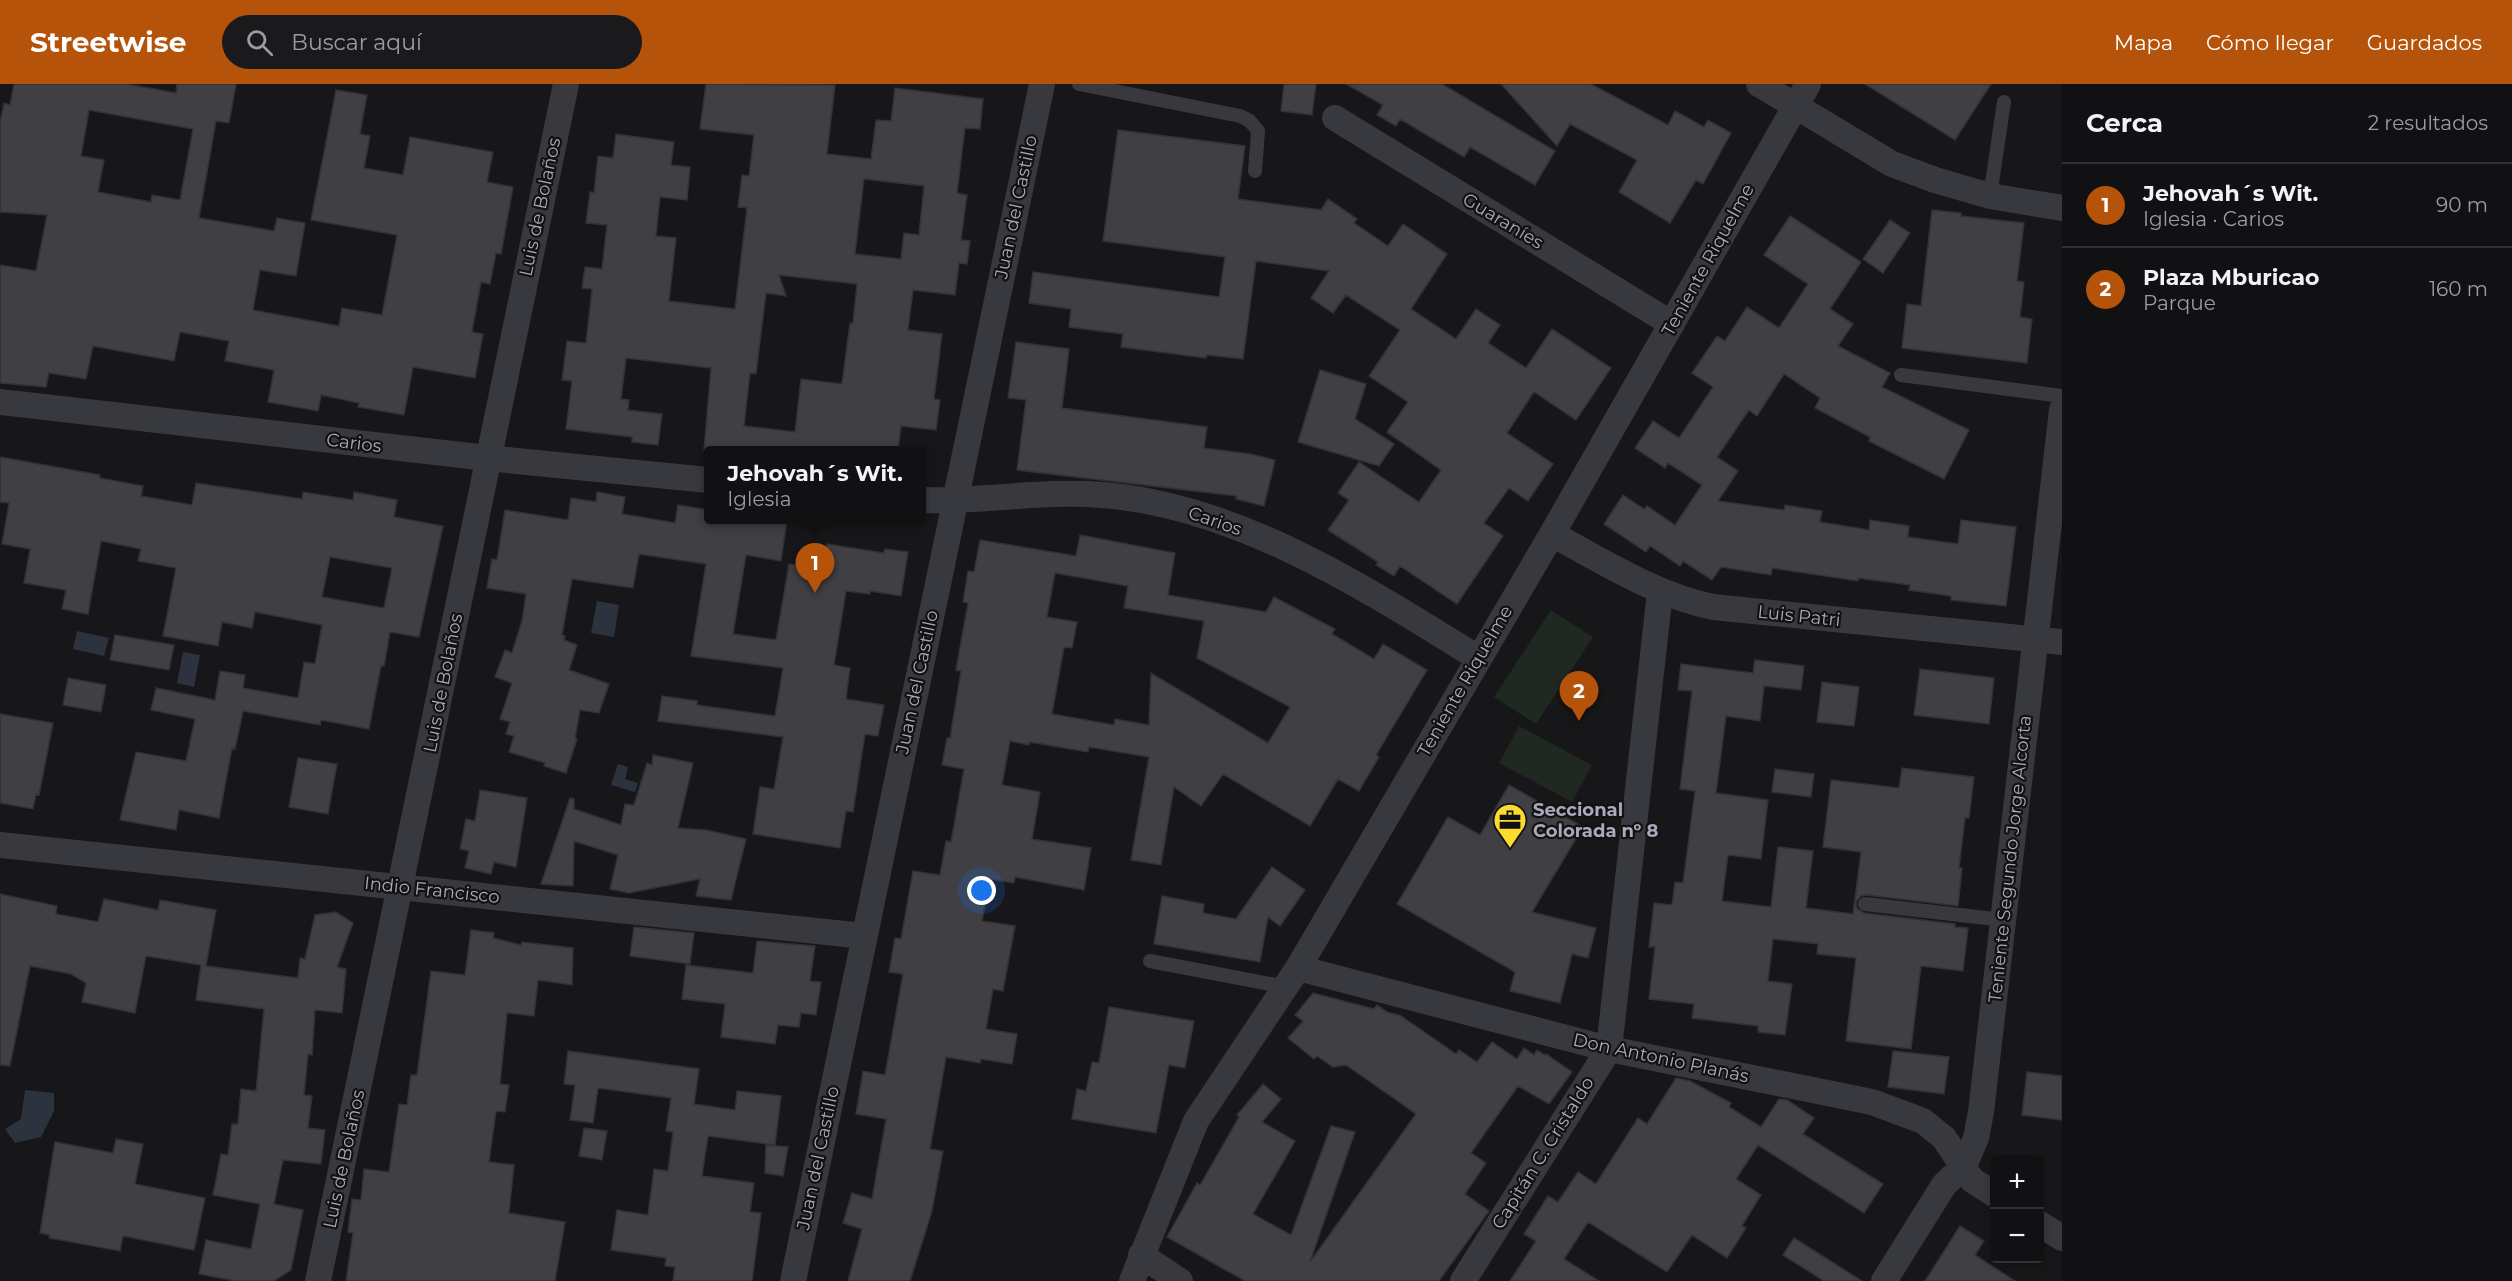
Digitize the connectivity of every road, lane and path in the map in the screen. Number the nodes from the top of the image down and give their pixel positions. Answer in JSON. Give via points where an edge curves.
{"nodes":[{"id":1,"x":566,"y":84,"type":"edge"},
{"id":2,"x":1042,"y":84,"type":"edge"},
{"id":3,"x":1079,"y":84,"type":"edge"},
{"id":4,"x":1759,"y":84,"type":"edge"},
{"id":5,"x":1802,"y":94,"type":"edge"},
{"id":6,"x":2004,"y":102,"type":"dead end"},
{"id":7,"x":1335,"y":118,"type":"dead end"},
{"id":8,"x":1255,"y":171,"type":"dead end"},
{"id":9,"x":1990,"y":196,"type":"junction"},
{"id":10,"x":2062,"y":208,"type":"edge"},
{"id":11,"x":1672,"y":324,"type":"junction"},
{"id":12,"x":1901,"y":375,"type":"dead end"},
{"id":13,"x":2062,"y":396,"type":"edge"},
{"id":14,"x":0,"y":402,"type":"edge"},
{"id":15,"x":2062,"y":410,"type":"edge"},
{"id":16,"x":487,"y":458,"type":"junction"},
{"id":17,"x":704,"y":480,"type":"edge"},
{"id":18,"x":926,"y":500,"type":"edge"},
{"id":19,"x":955,"y":501,"type":"junction"},
{"id":20,"x":1552,"y":534,"type":"junction"},
{"id":21,"x":1660,"y":592,"type":"junction"},
{"id":22,"x":2035,"y":639,"type":"junction"},
{"id":23,"x":2062,"y":642,"type":"edge"},
{"id":24,"x":1478,"y":658,"type":"junction"},
{"id":25,"x":0,"y":845,"type":"edge"},
{"id":26,"x":402,"y":887,"type":"junction"},
{"id":27,"x":1865,"y":904,"type":"dead end"},
{"id":28,"x":2003,"y":920,"type":"junction"},
{"id":29,"x":864,"y":936,"type":"junction"},
{"id":30,"x":1150,"y":961,"type":"dead end"},
{"id":31,"x":1292,"y":977,"type":"junction"},
{"id":32,"x":1609,"y":1048,"type":"junction"},
{"id":33,"x":1964,"y":1166,"type":"junction"},
{"id":34,"x":1990,"y":1191,"type":"edge"},
{"id":35,"x":2044,"y":1227,"type":"edge"},
{"id":36,"x":2062,"y":1238,"type":"edge"},
{"id":37,"x":1141,"y":1255,"type":"junction"},
{"id":38,"x":318,"y":1281,"type":"edge"},
{"id":39,"x":793,"y":1281,"type":"edge"},
{"id":40,"x":1132,"y":1281,"type":"edge"},
{"id":41,"x":1180,"y":1281,"type":"edge"},
{"id":42,"x":1463,"y":1281,"type":"edge"},
{"id":43,"x":1884,"y":1281,"type":"edge"}],
"edges":[{"from":1,"to":16,"type":"street","name":"Luis de Bolaños"},
{"from":2,"to":19,"type":"street","name":"Juan del Castillo"},
{"from":3,"to":8,"type":"lane","via":[[1240,116],[1258,131]]},
{"from":4,"to":5,"type":"street"},
{"from":5,"to":9,"type":"street","via":[[1892,164]]},
{"from":5,"to":11,"type":"street","name":"Teniente Riquelme"},
{"from":6,"to":9,"type":"lane"},
{"from":7,"to":11,"type":"street","name":"Guaraníes"},
{"from":9,"to":10,"type":"street"},
{"from":11,"to":20,"type":"street","name":"Teniente Riquelme"},
{"from":12,"to":13,"type":"lane"},
{"from":14,"to":16,"type":"street","name":"Carios"},
{"from":15,"to":22,"type":"street","name":"Teniente Segundo Jorge Alcorta"},
{"from":16,"to":17,"type":"street","name":"Carios"},
{"from":16,"to":26,"type":"street","name":"Luis de Bolaños"},
{"from":18,"to":19,"type":"street","name":"Carios"},
{"from":19,"to":24,"type":"street","name":"Carios","via":[[1034,494],[1103,495],[1227,523],[1350,579]]},
{"from":19,"to":29,"type":"street","name":"Juan del Castillo"},
{"from":20,"to":21,"type":"street","name":"Luis Patri"},
{"from":20,"to":24,"type":"street","name":"Teniente Riquelme"},
{"from":21,"to":22,"type":"street","name":"Luis Patri","via":[[1713,607]]},
{"from":21,"to":32,"type":"street","name":"Capitán C. Cristaldo"},
{"from":22,"to":23,"type":"street","name":"Luis Patri"},
{"from":22,"to":28,"type":"street","name":"Teniente Segundo Jorge Alcorta"},
{"from":24,"to":31,"type":"street","name":"Teniente Riquelme"},
{"from":25,"to":26,"type":"street","name":"Indio Francisco"},
{"from":26,"to":29,"type":"street","name":"Indio Francisco"},
{"from":26,"to":38,"type":"street","name":"Luis de Bolaños"},
{"from":27,"to":28,"type":"lane"},
{"from":28,"to":33,"type":"street","name":"Teniente Segundo Jorge Alcorta","via":[[1981,1112],[1976,1138]]},
{"from":29,"to":39,"type":"street","name":"Juan del Castillo"},
{"from":30,"to":31,"type":"lane","name":"Don Antonio Planás"},
{"from":31,"to":32,"type":"street","name":"Don Antonio Planás"},
{"from":31,"to":37,"type":"street","name":"Teniente Riquelme","via":[[1197,1121]]},
{"from":32,"to":33,"type":"street","name":"Don Antonio Planás","via":[[1872,1102],[1923,1121],[1944,1138]]},
{"from":32,"to":42,"type":"street","name":"Capitán C. Cristaldo"},
{"from":33,"to":34,"type":"street","name":"Don Antonio Planás","via":[[1972,1180]]},
{"from":33,"to":43,"type":"street","name":"Teniente Segundo Jorge Alcorta","via":[[1944,1185]]},
{"from":35,"to":36,"type":"street"},
{"from":37,"to":40,"type":"street","name":"Teniente Riquelme"},
{"from":37,"to":41,"type":"street"}]}
